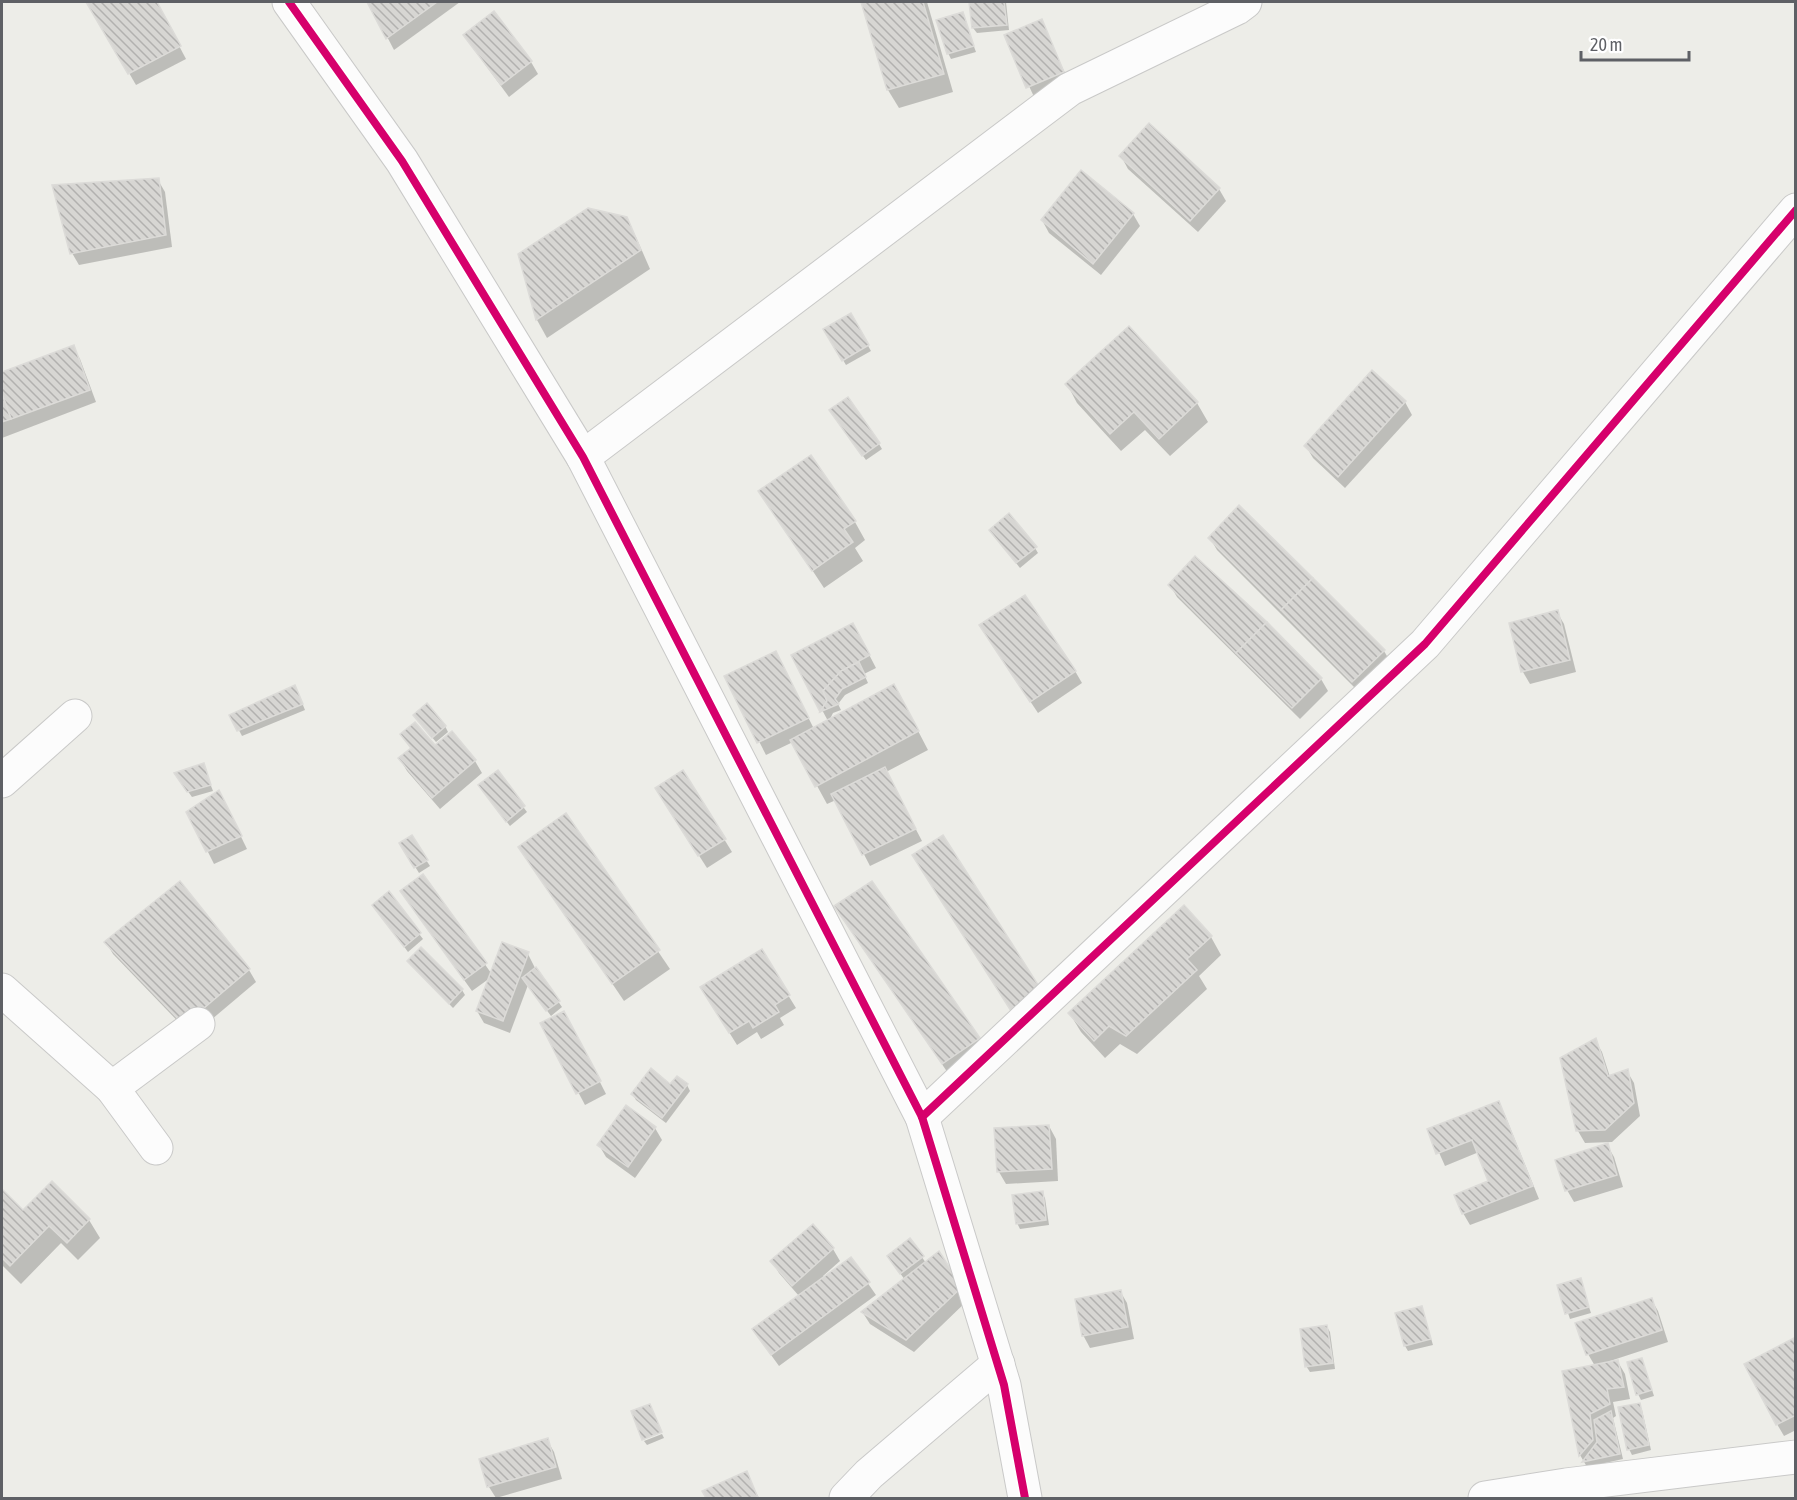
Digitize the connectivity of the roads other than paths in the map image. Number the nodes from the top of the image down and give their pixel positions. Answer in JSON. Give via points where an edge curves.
{"nodes":[{"id":1,"x":289,"y":2,"type":"edge"},
{"id":2,"x":1245,"y":2,"type":"edge"},
{"id":3,"x":1796,"y":210,"type":"edge"},
{"id":4,"x":583,"y":457,"type":"junction"},
{"id":5,"x":75,"y":716,"type":"dead end"},
{"id":6,"x":2,"y":780,"type":"edge"},
{"id":7,"x":2,"y":990,"type":"edge"},
{"id":8,"x":198,"y":1024,"type":"dead end"},
{"id":9,"x":112,"y":1088,"type":"junction"},
{"id":10,"x":922,"y":1117,"type":"junction"},
{"id":11,"x":156,"y":1148,"type":"dead end"},
{"id":12,"x":998,"y":1364,"type":"junction"},
{"id":13,"x":1796,"y":1457,"type":"edge"},
{"id":14,"x":846,"y":1498,"type":"edge"},
{"id":15,"x":1025,"y":1498,"type":"edge"},
{"id":16,"x":1485,"y":1498,"type":"edge"}],
"edges":[{"from":1,"to":4,"type":"street","via":[[402,161]]},
{"from":2,"to":4,"type":"street","via":[[1070,89]]},
{"from":3,"to":10,"type":"street","via":[[1425,644]]},
{"from":4,"to":10,"type":"street"},
{"from":5,"to":6,"type":"street"},
{"from":7,"to":9,"type":"street"},
{"from":8,"to":9,"type":"street"},
{"from":9,"to":11,"type":"street"},
{"from":10,"to":12,"type":"street"},
{"from":12,"to":14,"type":"street"},
{"from":12,"to":15,"type":"street"},
{"from":13,"to":16,"type":"street"}]}
